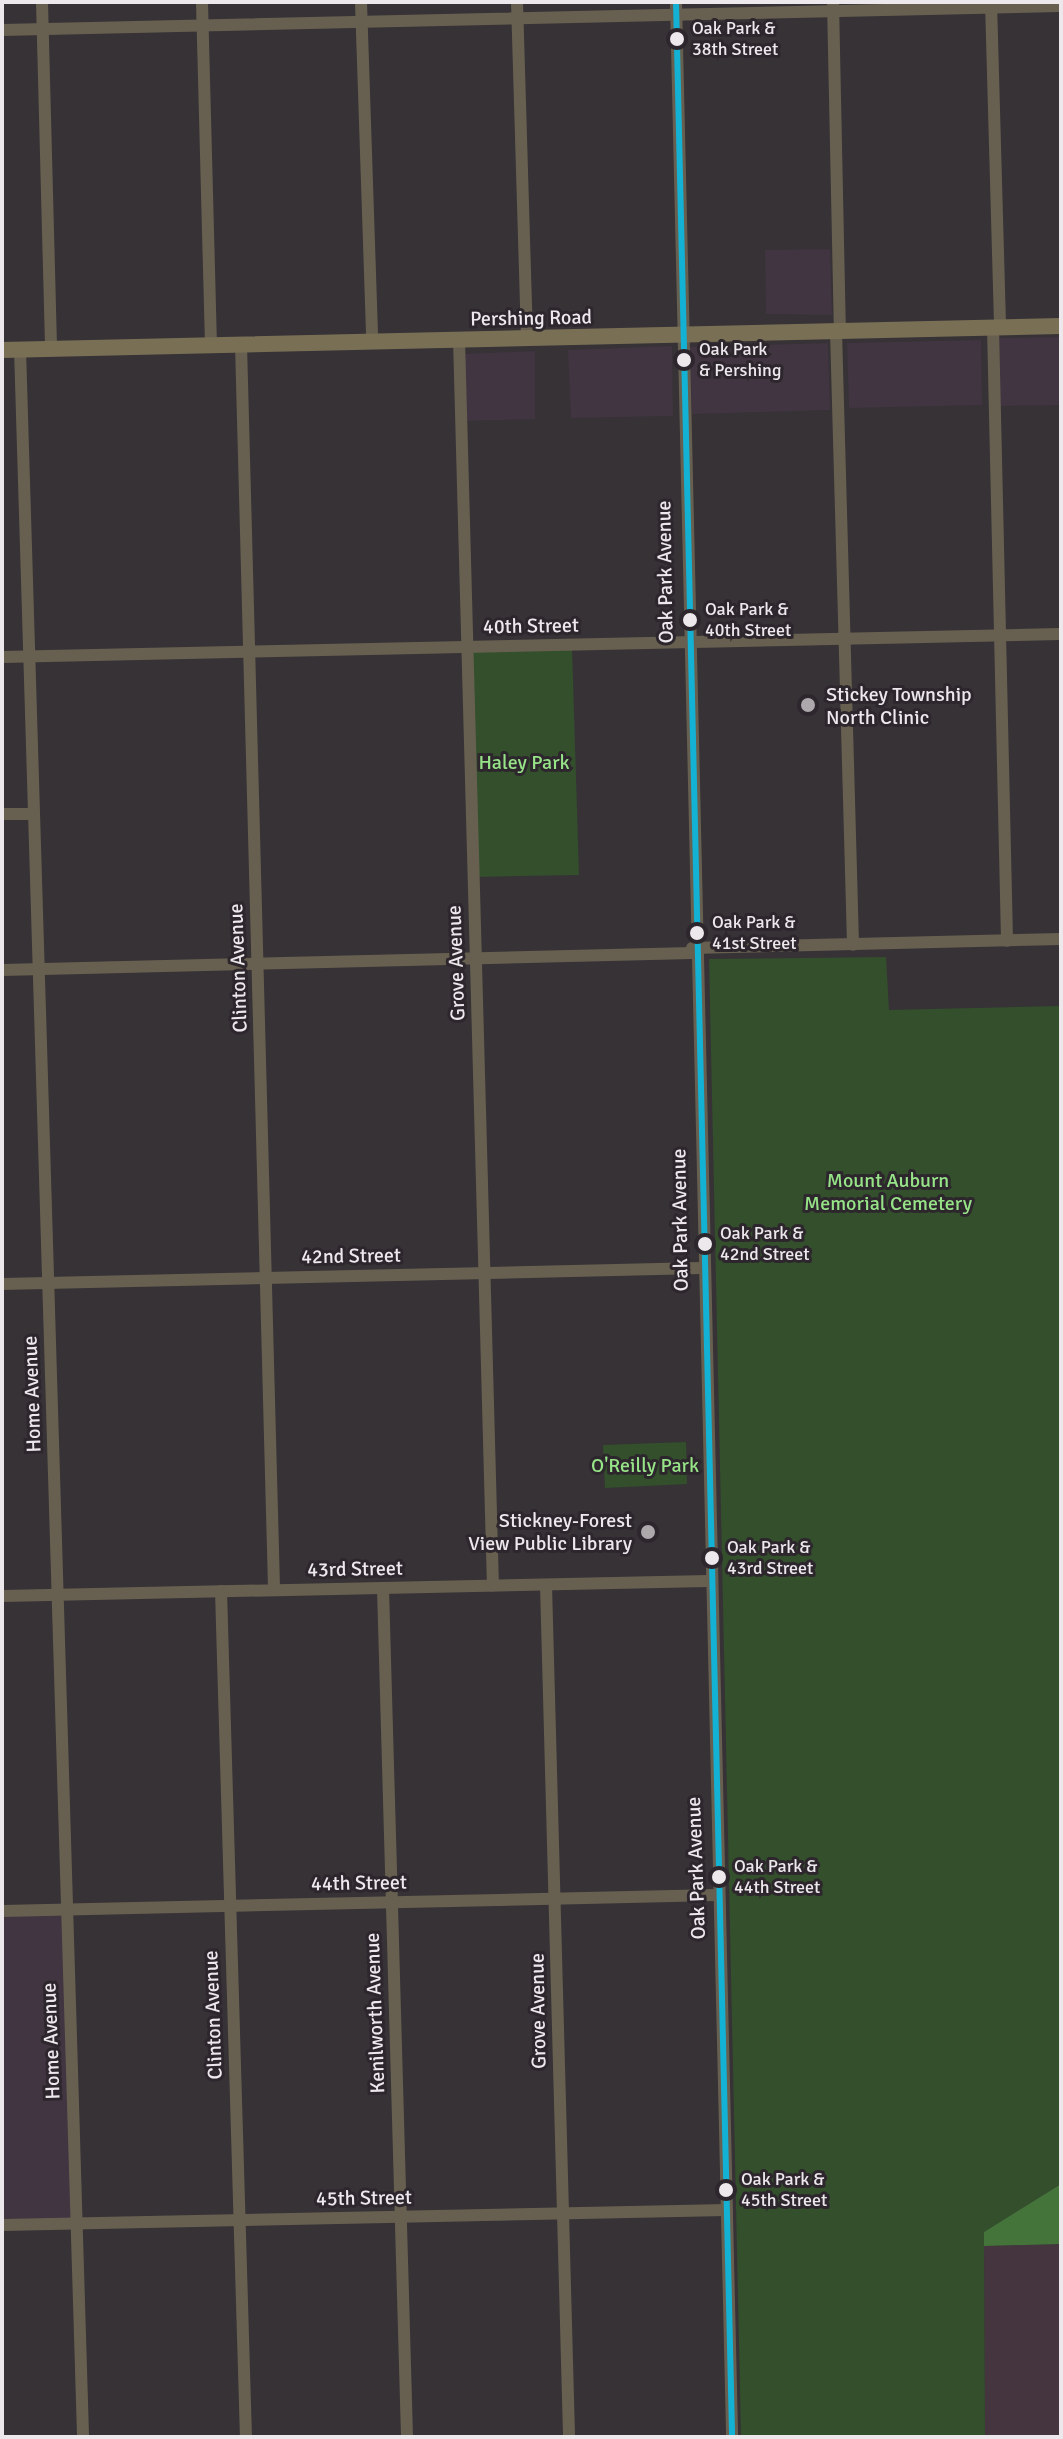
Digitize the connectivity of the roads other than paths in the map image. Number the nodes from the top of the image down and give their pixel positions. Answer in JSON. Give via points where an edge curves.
{"nodes":[{"id":1,"x":42,"y":2,"type":"edge"},
{"id":2,"x":202,"y":2,"type":"edge"},
{"id":3,"x":361,"y":2,"type":"edge"},
{"id":4,"x":517,"y":2,"type":"edge"},
{"id":5,"x":991,"y":5,"type":"edge"},
{"id":6,"x":833,"y":6,"type":"edge"},
{"id":7,"x":1061,"y":6,"type":"edge"},
{"id":8,"x":676,"y":8,"type":"edge"},
{"id":9,"x":518,"y":18,"type":"junction"},
{"id":10,"x":361,"y":22,"type":"junction"},
{"id":11,"x":203,"y":25,"type":"junction"},
{"id":12,"x":43,"y":29,"type":"junction"},
{"id":13,"x":2,"y":30,"type":"edge"},
{"id":14,"x":1061,"y":326,"type":"edge"},
{"id":15,"x":996,"y":327,"type":"junction"},
{"id":16,"x":838,"y":331,"type":"junction"},
{"id":17,"x":681,"y":334,"type":"junction"},
{"id":18,"x":527,"y":338,"type":"junction"},
{"id":19,"x":459,"y":339,"type":"junction"},
{"id":20,"x":372,"y":341,"type":"junction"},
{"id":21,"x":241,"y":344,"type":"junction"},
{"id":22,"x":211,"y":345,"type":"junction"},
{"id":23,"x":20,"y":349,"type":"junction"},
{"id":24,"x":51,"y":349,"type":"junction"},
{"id":25,"x":2,"y":350,"type":"edge"},
{"id":26,"x":1061,"y":634,"type":"edge"},
{"id":27,"x":1000,"y":635,"type":"junction"},
{"id":28,"x":843,"y":639,"type":"junction"},
{"id":29,"x":686,"y":642,"type":"junction"},
{"id":30,"x":467,"y":647,"type":"junction"},
{"id":31,"x":250,"y":652,"type":"junction"},
{"id":32,"x":2,"y":657,"type":"edge"},
{"id":33,"x":30,"y":657,"type":"junction"},
{"id":34,"x":2,"y":814,"type":"edge"},
{"id":35,"x":34,"y":814,"type":"junction"},
{"id":36,"x":1061,"y":939,"type":"edge"},
{"id":37,"x":1007,"y":941,"type":"junction"},
{"id":38,"x":853,"y":945,"type":"junction"},
{"id":39,"x":692,"y":950,"type":"junction"},
{"id":40,"x":476,"y":958,"type":"junction"},
{"id":41,"x":258,"y":963,"type":"junction"},
{"id":42,"x":39,"y":969,"type":"junction"},
{"id":43,"x":2,"y":970,"type":"edge"},
{"id":44,"x":701,"y":1268,"type":"junction"},
{"id":45,"x":485,"y":1273,"type":"junction"},
{"id":46,"x":266,"y":1278,"type":"junction"},
{"id":47,"x":48,"y":1283,"type":"junction"},
{"id":48,"x":2,"y":1284,"type":"edge"},
{"id":49,"x":708,"y":1581,"type":"junction"},
{"id":50,"x":546,"y":1585,"type":"junction"},
{"id":51,"x":493,"y":1586,"type":"junction"},
{"id":52,"x":383,"y":1588,"type":"junction"},
{"id":53,"x":274,"y":1590,"type":"junction"},
{"id":54,"x":221,"y":1591,"type":"junction"},
{"id":55,"x":58,"y":1595,"type":"junction"},
{"id":56,"x":2,"y":1596,"type":"edge"},
{"id":57,"x":717,"y":1895,"type":"junction"},
{"id":58,"x":555,"y":1899,"type":"junction"},
{"id":59,"x":392,"y":1902,"type":"junction"},
{"id":60,"x":230,"y":1906,"type":"junction"},
{"id":61,"x":67,"y":1909,"type":"junction"},
{"id":62,"x":2,"y":1911,"type":"edge"},
{"id":63,"x":727,"y":2210,"type":"junction"},
{"id":64,"x":562,"y":2214,"type":"junction"},
{"id":65,"x":401,"y":2217,"type":"junction"},
{"id":66,"x":239,"y":2220,"type":"junction"},
{"id":67,"x":77,"y":2223,"type":"junction"},
{"id":68,"x":2,"y":2225,"type":"edge"},
{"id":69,"x":83,"y":2437,"type":"edge"},
{"id":70,"x":246,"y":2437,"type":"edge"},
{"id":71,"x":407,"y":2437,"type":"edge"},
{"id":72,"x":569,"y":2437,"type":"edge"},
{"id":73,"x":732,"y":2437,"type":"edge"}],
"edges":[{"from":1,"to":12,"type":"street"},
{"from":2,"to":11,"type":"street"},
{"from":3,"to":10,"type":"street"},
{"from":4,"to":9,"type":"street"},
{"from":5,"to":6,"type":"street"},
{"from":5,"to":7,"type":"street"},
{"from":5,"to":15,"type":"street"},
{"from":6,"to":8,"type":"street"},
{"from":6,"to":16,"type":"street"},
{"from":8,"to":9,"type":"street"},
{"from":8,"to":17,"type":"street","name":"Oak Park Avenue"},
{"from":9,"to":10,"type":"street"},
{"from":9,"to":18,"type":"street"},
{"from":10,"to":11,"type":"street"},
{"from":10,"to":20,"type":"street"},
{"from":11,"to":12,"type":"street"},
{"from":11,"to":22,"type":"street"},
{"from":12,"to":13,"type":"street"},
{"from":12,"to":24,"type":"street"},
{"from":14,"to":15,"type":"main road","name":"Pershing Road"},
{"from":15,"to":16,"type":"main road","name":"Pershing Road"},
{"from":15,"to":27,"type":"street"},
{"from":16,"to":17,"type":"main road","name":"Pershing Road"},
{"from":16,"to":28,"type":"street"},
{"from":17,"to":18,"type":"main road","name":"Pershing Road"},
{"from":17,"to":29,"type":"street","name":"Oak Park Avenue"},
{"from":18,"to":19,"type":"main road","name":"Pershing Road"},
{"from":19,"to":20,"type":"main road","name":"Pershing Road"},
{"from":19,"to":30,"type":"street","name":"Grove Avenue"},
{"from":20,"to":21,"type":"main road","name":"Pershing Road"},
{"from":21,"to":22,"type":"main road","name":"Pershing Road"},
{"from":21,"to":31,"type":"street","name":"Clinton Avenue"},
{"from":22,"to":24,"type":"main road","name":"Pershing Road"},
{"from":23,"to":24,"type":"main road","name":"Pershing Road"},
{"from":23,"to":25,"type":"main road","name":"Pershing Road"},
{"from":23,"to":33,"type":"street","name":"Home Avenue"},
{"from":26,"to":27,"type":"street","name":"40th Street"},
{"from":27,"to":28,"type":"street","name":"40th Street"},
{"from":27,"to":37,"type":"street"},
{"from":28,"to":29,"type":"street","name":"40th Street"},
{"from":28,"to":38,"type":"street"},
{"from":29,"to":30,"type":"street","name":"40th Street"},
{"from":29,"to":39,"type":"street","name":"Oak Park Avenue"},
{"from":30,"to":31,"type":"street","name":"40th Street"},
{"from":30,"to":40,"type":"street","name":"Grove Avenue"},
{"from":31,"to":33,"type":"street","name":"40th Street"},
{"from":31,"to":41,"type":"street","name":"Clinton Avenue"},
{"from":32,"to":33,"type":"street","name":"40th Street"},
{"from":33,"to":35,"type":"street","name":"Home Avenue"},
{"from":34,"to":35,"type":"street"},
{"from":35,"to":42,"type":"street","name":"Home Avenue"},
{"from":36,"to":37,"type":"street"},
{"from":37,"to":38,"type":"street"},
{"from":38,"to":39,"type":"street"},
{"from":39,"to":40,"type":"street"},
{"from":39,"to":44,"type":"street","name":"Oak Park Avenue"},
{"from":40,"to":41,"type":"street"},
{"from":40,"to":45,"type":"street","name":"Grove Avenue"},
{"from":41,"to":42,"type":"street"},
{"from":41,"to":46,"type":"street","name":"Clinton Avenue"},
{"from":42,"to":43,"type":"street"},
{"from":42,"to":47,"type":"street","name":"Home Avenue"},
{"from":44,"to":45,"type":"street","name":"42nd Street"},
{"from":44,"to":49,"type":"street","name":"Oak Park Avenue"},
{"from":45,"to":46,"type":"street","name":"42nd Street"},
{"from":45,"to":51,"type":"street","name":"Grove Avenue"},
{"from":46,"to":47,"type":"street","name":"42nd Street"},
{"from":46,"to":53,"type":"street","name":"Clinton Avenue"},
{"from":47,"to":48,"type":"street","name":"42nd Street"},
{"from":47,"to":55,"type":"street","name":"Home Avenue"},
{"from":49,"to":50,"type":"street","name":"43rd Street"},
{"from":49,"to":57,"type":"street","name":"Oak Park Avenue"},
{"from":50,"to":51,"type":"street","name":"43rd Street"},
{"from":50,"to":58,"type":"street","name":"Grove Avenue"},
{"from":51,"to":52,"type":"street","name":"43rd Street"},
{"from":52,"to":53,"type":"street","name":"43rd Street"},
{"from":52,"to":59,"type":"street","name":"Kenilworth Avenue"},
{"from":53,"to":54,"type":"street","name":"43rd Street"},
{"from":54,"to":55,"type":"street","name":"43rd Street"},
{"from":54,"to":60,"type":"street","name":"Clinton Avenue"},
{"from":55,"to":56,"type":"street","name":"43rd Street"},
{"from":55,"to":61,"type":"street","name":"Home Avenue"},
{"from":57,"to":58,"type":"street","name":"44th Street"},
{"from":57,"to":63,"type":"street","name":"Oak Park Avenue"},
{"from":58,"to":59,"type":"street","name":"44th Street"},
{"from":58,"to":64,"type":"street","name":"Grove Avenue"},
{"from":59,"to":60,"type":"street","name":"44th Street"},
{"from":59,"to":65,"type":"street","name":"Kenilworth Avenue"},
{"from":60,"to":61,"type":"street","name":"44th Street"},
{"from":60,"to":66,"type":"street","name":"Clinton Avenue"},
{"from":61,"to":62,"type":"street","name":"44th Street"},
{"from":61,"to":67,"type":"street","name":"Home Avenue"},
{"from":63,"to":64,"type":"street","name":"45th Street"},
{"from":63,"to":73,"type":"street","name":"Oak Park Avenue"},
{"from":64,"to":65,"type":"street","name":"45th Street"},
{"from":64,"to":72,"type":"street","name":"Grove Avenue"},
{"from":65,"to":66,"type":"street","name":"45th Street"},
{"from":65,"to":71,"type":"street","name":"Kenilworth Avenue"},
{"from":66,"to":67,"type":"street","name":"45th Street"},
{"from":66,"to":70,"type":"street","name":"Clinton Avenue"},
{"from":67,"to":68,"type":"street","name":"45th Street"},
{"from":67,"to":69,"type":"street","name":"Home Avenue"}]}
